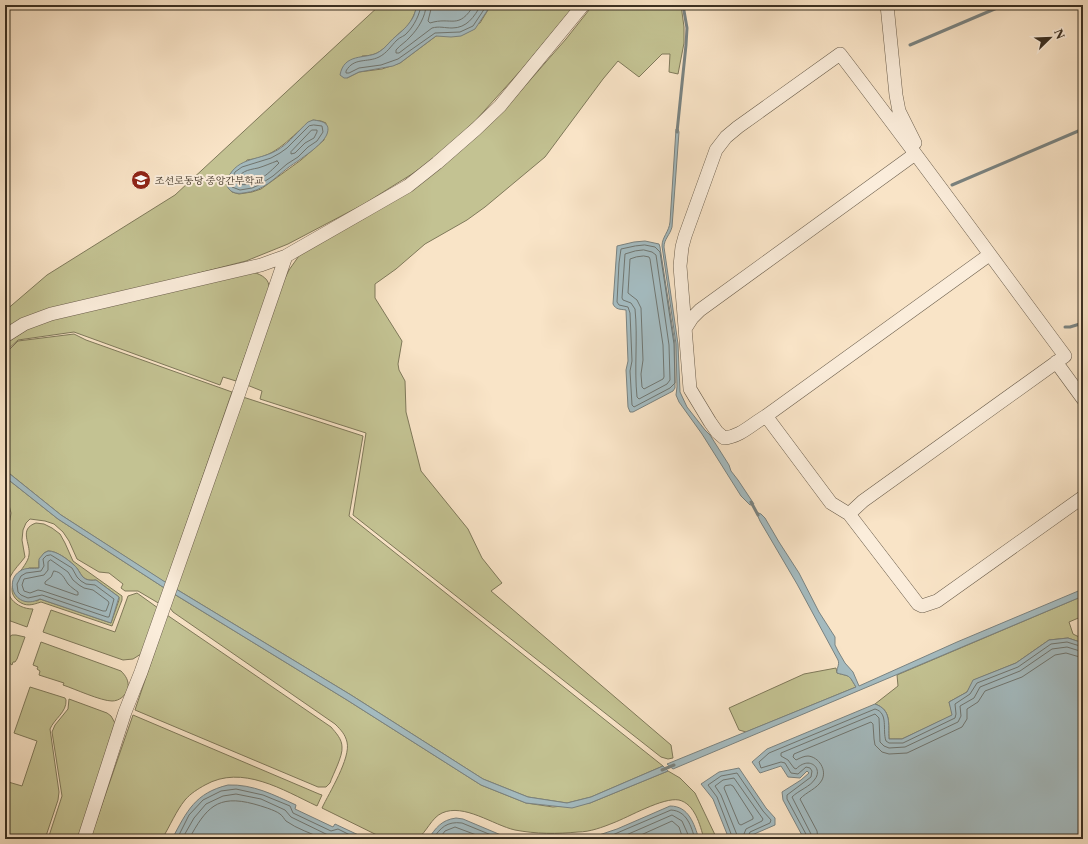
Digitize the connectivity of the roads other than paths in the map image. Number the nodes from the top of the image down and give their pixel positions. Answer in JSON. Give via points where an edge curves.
{"nodes":[{"id":1,"x":583,"y":5,"type":"edge"},
{"id":2,"x":887,"y":5,"type":"edge"},
{"id":3,"x":915,"y":154,"type":"junction"},
{"id":4,"x":930,"y":174,"type":"junction"},
{"id":5,"x":989,"y":255,"type":"junction"},
{"id":6,"x":286,"y":256,"type":"junction"},
{"id":7,"x":685,"y":330,"type":"junction"},
{"id":8,"x":5,"y":336,"type":"edge"},
{"id":9,"x":1056,"y":362,"type":"junction"},
{"id":10,"x":1083,"y":399,"type":"edge"},
{"id":11,"x":766,"y":416,"type":"junction"},
{"id":12,"x":1083,"y":497,"type":"edge"},
{"id":13,"x":849,"y":514,"type":"junction"},
{"id":14,"x":84,"y":839,"type":"edge"}],
"edges":[{"from":1,"to":6,"type":"street","via":[[500,106],[437,163],[408,186]]},
{"from":2,"to":4,"type":"street","via":[[899,111]]},
{"from":3,"to":4,"type":"street"},
{"from":3,"to":7,"type":"street","via":[[700,310]]},
{"from":3,"to":7,"type":"street","via":[[840,54],[738,127],[716,150],[682,247],[680,266]]},
{"from":4,"to":5,"type":"street"},
{"from":5,"to":9,"type":"street","via":[[1065,356]]},
{"from":5,"to":11,"type":"street"},
{"from":6,"to":8,"type":"street","via":[[237,272],[51,314],[24,324]]},
{"from":6,"to":14,"type":"street","via":[[171,589],[125,712]]},
{"from":7,"to":11,"type":"street","via":[[690,390],[717,432],[724,438],[732,438]]},
{"from":9,"to":10,"type":"street"},
{"from":9,"to":13,"type":"street","via":[[863,501]]},
{"from":11,"to":13,"type":"street","via":[[831,503]]},
{"from":12,"to":13,"type":"street","via":[[938,601],[922,606]]}]}
